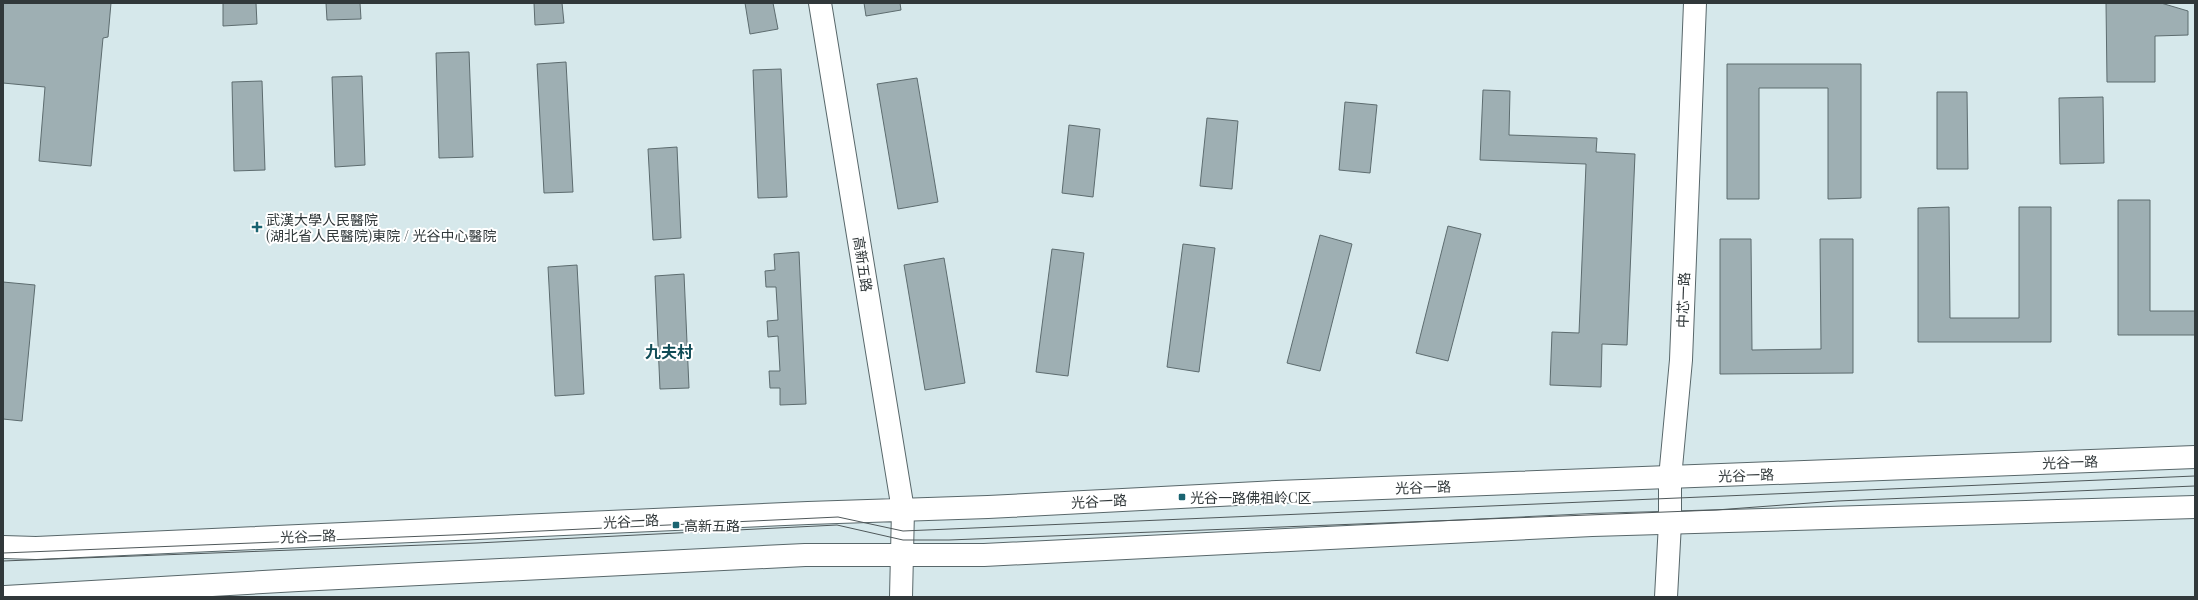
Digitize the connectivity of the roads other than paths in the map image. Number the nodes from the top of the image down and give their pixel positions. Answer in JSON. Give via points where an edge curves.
{"nodes":[{"id":1,"x":820,"y":3,"type":"edge"},
{"id":2,"x":1694,"y":3,"type":"edge"},
{"id":3,"x":2195,"y":457,"type":"edge"},
{"id":4,"x":1670,"y":478,"type":"junction"},
{"id":5,"x":2195,"y":506,"type":"edge"},
{"id":6,"x":903,"y":510,"type":"junction"},
{"id":7,"x":1670,"y":523,"type":"junction"},
{"id":8,"x":3,"y":539,"type":"edge"},
{"id":9,"x":3,"y":547,"type":"edge"},
{"id":10,"x":36,"y":548,"type":"junction"},
{"id":11,"x":903,"y":555,"type":"junction"},
{"id":12,"x":5,"y":597,"type":"edge"},
{"id":13,"x":24,"y":597,"type":"edge"},
{"id":14,"x":901,"y":597,"type":"edge"},
{"id":15,"x":1666,"y":597,"type":"edge"}],
"edges":[{"from":1,"to":6,"type":"main road","name":"高新五路"},
{"from":2,"to":4,"type":"main road","name":"中芯一路","via":[[1681,360]]},
{"from":3,"to":4,"type":"main road","name":"光谷一路"},
{"from":4,"to":6,"type":"main road","name":"光谷一路","via":[[1277,492]]},
{"from":4,"to":7,"type":"main road","name":"中芯一路"},
{"from":5,"to":7,"type":"main road"},
{"from":6,"to":10,"type":"main road","name":"光谷一路"},
{"from":6,"to":11,"type":"main road","name":"高新五路"},
{"from":7,"to":11,"type":"main road","via":[[984,555]]},
{"from":7,"to":15,"type":"main road","name":"中芯一路"},
{"from":8,"to":10,"type":"main road","via":[[9,544]]},
{"from":9,"to":10,"type":"main road","name":"光谷一路"},
{"from":11,"to":13,"type":"main road","via":[[805,555],[298,580]]},
{"from":11,"to":14,"type":"main road","name":"高新五路"},
{"from":12,"to":13,"type":"main road"}]}
